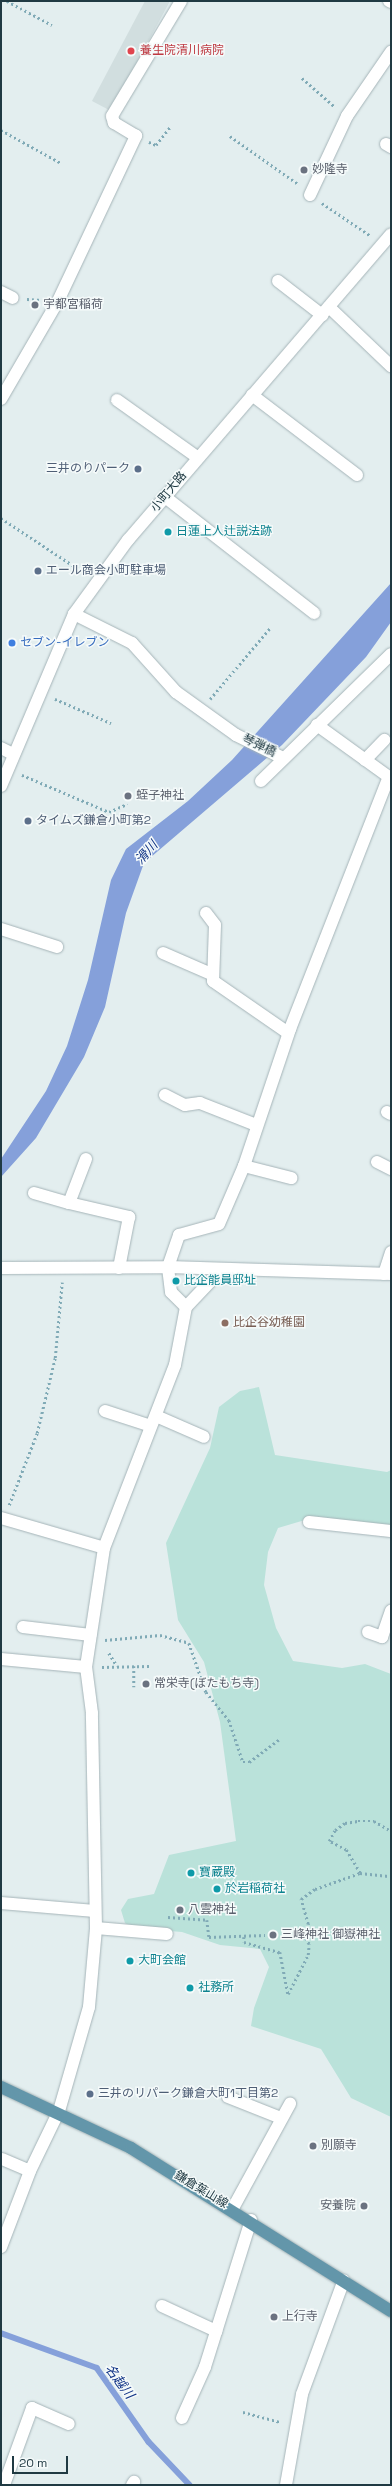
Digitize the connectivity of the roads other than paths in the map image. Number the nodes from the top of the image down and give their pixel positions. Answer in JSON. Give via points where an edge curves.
{"nodes":[{"id":1,"x":181,"y":1,"type":"edge"},
{"id":2,"x":391,"y":52,"type":"edge"},
{"id":3,"x":310,"y":193,"type":"road end"},
{"id":4,"x":391,"y":234,"type":"edge"},
{"id":5,"x":278,"y":281,"type":"dead end"},
{"id":6,"x":1,"y":292,"type":"edge"},
{"id":7,"x":13,"y":298,"type":"road end"},
{"id":8,"x":325,"y":311,"type":"junction"},
{"id":9,"x":391,"y":366,"type":"edge"},
{"id":10,"x":252,"y":395,"type":"junction"},
{"id":11,"x":1,"y":399,"type":"edge"},
{"id":12,"x":117,"y":400,"type":"dead end"},
{"id":13,"x":197,"y":457,"type":"junction"},
{"id":14,"x":357,"y":475,"type":"dead end"},
{"id":15,"x":165,"y":497,"type":"junction"},
{"id":16,"x":314,"y":612,"type":"dead end"},
{"id":17,"x":74,"y":614,"type":"junction"},
{"id":18,"x":391,"y":654,"type":"edge"},
{"id":19,"x":317,"y":726,"type":"junction"},
{"id":20,"x":384,"y":740,"type":"dead end"},
{"id":21,"x":1,"y":748,"type":"edge"},
{"id":22,"x":12,"y":754,"type":"junction"},
{"id":23,"x":282,"y":757,"type":"junction"},
{"id":24,"x":365,"y":760,"type":"junction"},
{"id":25,"x":262,"y":780,"type":"dead end"},
{"id":26,"x":1,"y":786,"type":"edge"},
{"id":27,"x":206,"y":913,"type":"dead end"},
{"id":28,"x":1,"y":929,"type":"edge"},
{"id":29,"x":57,"y":947,"type":"dead end"},
{"id":30,"x":163,"y":953,"type":"dead end"},
{"id":31,"x":211,"y":974,"type":"junction"},
{"id":32,"x":288,"y":1033,"type":"junction"},
{"id":33,"x":165,"y":1095,"type":"dead end"},
{"id":34,"x":256,"y":1125,"type":"junction"},
{"id":35,"x":86,"y":1159,"type":"dead end"},
{"id":36,"x":377,"y":1162,"type":"dead end"},
{"id":37,"x":244,"y":1166,"type":"junction"},
{"id":38,"x":391,"y":1169,"type":"edge"},
{"id":39,"x":292,"y":1178,"type":"dead end"},
{"id":40,"x":34,"y":1193,"type":"dead end"},
{"id":41,"x":69,"y":1202,"type":"junction"},
{"id":42,"x":391,"y":1252,"type":"edge"},
{"id":43,"x":168,"y":1267,"type":"junction"},
{"id":44,"x":1,"y":1268,"type":"edge"},
{"id":45,"x":119,"y":1268,"type":"junction"},
{"id":46,"x":222,"y":1268,"type":"junction"},
{"id":47,"x":387,"y":1274,"type":"edge"},
{"id":48,"x":186,"y":1307,"type":"junction"},
{"id":49,"x":105,"y":1411,"type":"dead end"},
{"id":50,"x":154,"y":1421,"type":"junction"},
{"id":51,"x":204,"y":1436,"type":"dead end"},
{"id":52,"x":3,"y":1519,"type":"edge"},
{"id":53,"x":309,"y":1522,"type":"dead end"},
{"id":54,"x":391,"y":1531,"type":"edge"},
{"id":55,"x":104,"y":1548,"type":"junction"},
{"id":56,"x":391,"y":1611,"type":"edge"},
{"id":57,"x":22,"y":1627,"type":"dead end"},
{"id":58,"x":368,"y":1632,"type":"dead end"},
{"id":59,"x":91,"y":1637,"type":"junction"},
{"id":60,"x":1,"y":1659,"type":"edge"},
{"id":61,"x":86,"y":1667,"type":"junction"},
{"id":62,"x":1,"y":1904,"type":"edge"},
{"id":63,"x":95,"y":1911,"type":"junction"},
{"id":64,"x":96,"y":1928,"type":"junction"},
{"id":65,"x":167,"y":1934,"type":"dead end"},
{"id":66,"x":1,"y":2087,"type":"edge"},
{"id":67,"x":228,"y":2097,"type":"dead end"},
{"id":68,"x":290,"y":2104,"type":"dead end"},
{"id":69,"x":59,"y":2111,"type":"junction"},
{"id":70,"x":281,"y":2118,"type":"junction"},
{"id":71,"x":2,"y":2159,"type":"dead end"},
{"id":72,"x":30,"y":2171,"type":"junction"},
{"id":73,"x":232,"y":2208,"type":"junction"},
{"id":74,"x":6,"y":2219,"type":"edge"},
{"id":75,"x":251,"y":2220,"type":"junction"},
{"id":76,"x":1,"y":2247,"type":"edge"},
{"id":77,"x":344,"y":2280,"type":"junction"},
{"id":78,"x":162,"y":2306,"type":"dead end"},
{"id":79,"x":391,"y":2311,"type":"edge"},
{"id":80,"x":216,"y":2331,"type":"junction"},
{"id":81,"x":182,"y":2418,"type":"dead end"},
{"id":82,"x":69,"y":2424,"type":"dead end"},
{"id":83,"x":4,"y":2485,"type":"edge"},
{"id":84,"x":286,"y":2485,"type":"edge"}],
"edges":[{"from":1,"to":11,"type":"street","via":[[112,116],[114,123],[136,136],[58,301]]},
{"from":2,"to":3,"type":"street","via":[[347,116]]},
{"from":4,"to":8,"type":"street","name":"小町大路"},
{"from":5,"to":8,"type":"street"},
{"from":6,"to":7,"type":"street"},
{"from":8,"to":9,"type":"street"},
{"from":8,"to":10,"type":"street","name":"小町大路"},
{"from":10,"to":13,"type":"street","name":"小町大路"},
{"from":10,"to":14,"type":"street"},
{"from":12,"to":13,"type":"street"},
{"from":13,"to":15,"type":"street","name":"小町大路"},
{"from":15,"to":16,"type":"street"},
{"from":15,"to":17,"type":"street","name":"小町大路"},
{"from":17,"to":22,"type":"street","name":"小町大路"},
{"from":17,"to":23,"type":"street","name":"琴弾橋","via":[[132,643],[176,692],[236,736]]},
{"from":18,"to":19,"type":"street"},
{"from":19,"to":23,"type":"street"},
{"from":19,"to":24,"type":"street"},
{"from":20,"to":24,"type":"street"},
{"from":21,"to":22,"type":"street"},
{"from":22,"to":26,"type":"street","name":"小町大路"},
{"from":23,"to":25,"type":"street"},
{"from":24,"to":32,"type":"street","via":[[389,777]]},
{"from":27,"to":31,"type":"street","via":[[215,925]]},
{"from":28,"to":29,"type":"street"},
{"from":30,"to":31,"type":"street"},
{"from":31,"to":32,"type":"street","via":[[213,981]]},
{"from":32,"to":34,"type":"street"},
{"from":33,"to":34,"type":"street","via":[[185,1105],[200,1103]]},
{"from":34,"to":37,"type":"street"},
{"from":35,"to":41,"type":"street"},
{"from":36,"to":38,"type":"street"},
{"from":37,"to":39,"type":"street"},
{"from":37,"to":43,"type":"street","via":[[219,1224],[179,1235]]},
{"from":40,"to":41,"type":"street"},
{"from":41,"to":45,"type":"street","via":[[129,1217]]},
{"from":42,"to":47,"type":"street"},
{"from":43,"to":45,"type":"street"},
{"from":43,"to":46,"type":"street"},
{"from":43,"to":48,"type":"street","via":[[172,1292]]},
{"from":44,"to":45,"type":"street"},
{"from":46,"to":47,"type":"street"},
{"from":46,"to":48,"type":"street"},
{"from":48,"to":50,"type":"street","via":[[174,1372]]},
{"from":49,"to":50,"type":"street"},
{"from":50,"to":51,"type":"street"},
{"from":50,"to":55,"type":"street"},
{"from":52,"to":55,"type":"street"},
{"from":53,"to":54,"type":"street"},
{"from":55,"to":59,"type":"street"},
{"from":56,"to":58,"type":"street","via":[[382,1637]]},
{"from":57,"to":59,"type":"street"},
{"from":59,"to":61,"type":"street"},
{"from":60,"to":61,"type":"street"},
{"from":61,"to":63,"type":"street","via":[[92,1713]]},
{"from":62,"to":63,"type":"street"},
{"from":63,"to":64,"type":"street"},
{"from":64,"to":65,"type":"street"},
{"from":64,"to":69,"type":"street","via":[[89,2007]]},
{"from":66,"to":69,"type":"main road","name":"鎌倉葉山線"},
{"from":67,"to":70,"type":"street"},
{"from":68,"to":70,"type":"street"},
{"from":69,"to":72,"type":"street"},
{"from":69,"to":73,"type":"main road","name":"鎌倉葉山線","via":[[132,2148]]},
{"from":70,"to":73,"type":"street"},
{"from":71,"to":72,"type":"street"},
{"from":72,"to":74,"type":"street"},
{"from":73,"to":75,"type":"main road","name":"鎌倉葉山線"},
{"from":74,"to":76,"type":"street"},
{"from":75,"to":77,"type":"main road","name":"鎌倉葉山線"},
{"from":75,"to":80,"type":"street"},
{"from":77,"to":79,"type":"main road","name":"鎌倉葉山線"},
{"from":77,"to":84,"type":"street","via":[[302,2394]]},
{"from":78,"to":80,"type":"street"},
{"from":80,"to":81,"type":"street"},
{"from":82,"to":83,"type":"street","via":[[32,2408]]}]}
